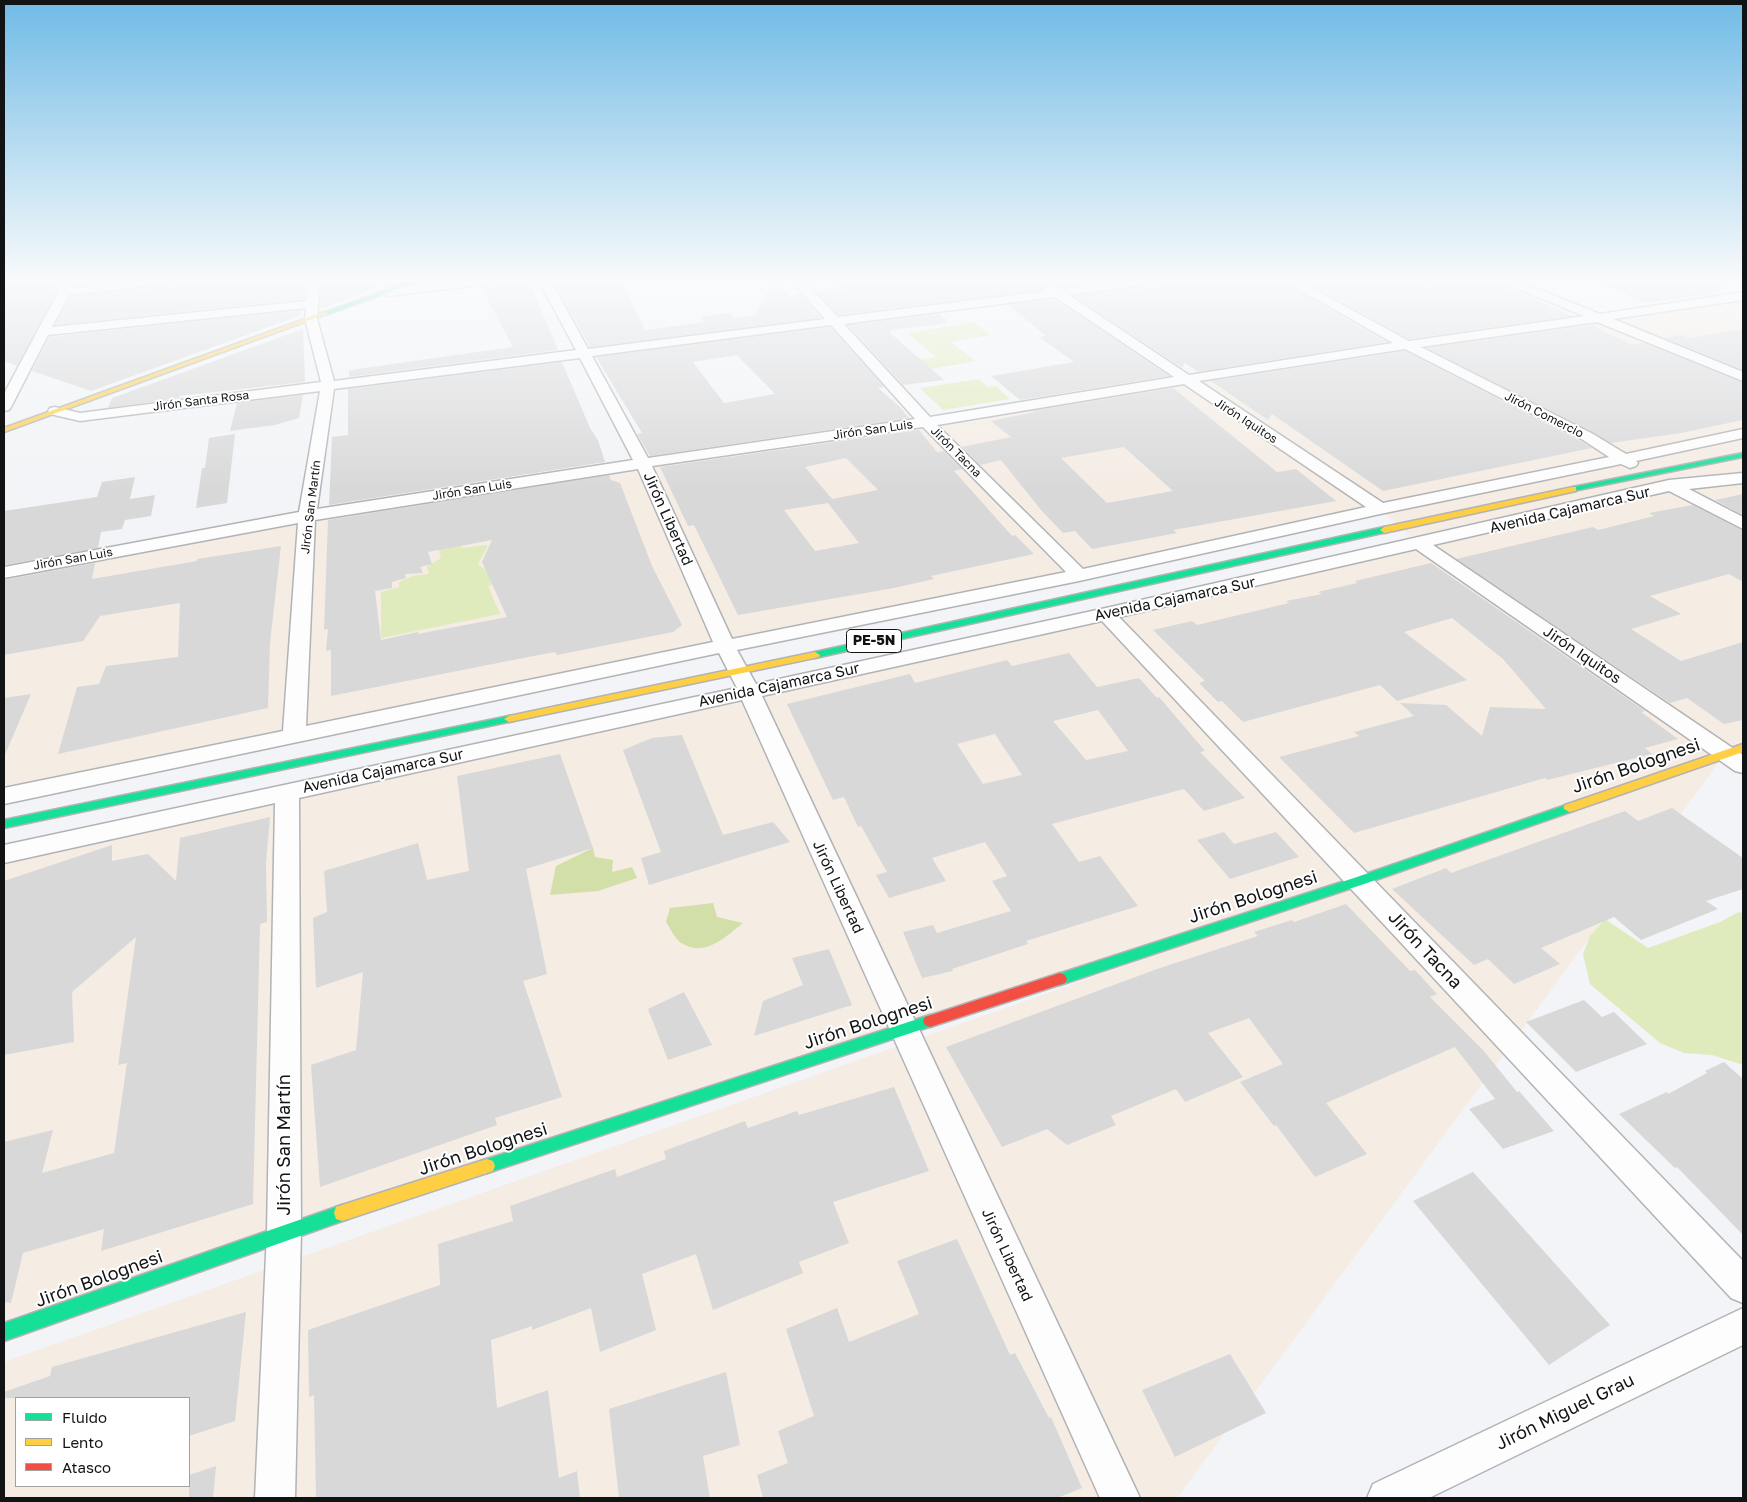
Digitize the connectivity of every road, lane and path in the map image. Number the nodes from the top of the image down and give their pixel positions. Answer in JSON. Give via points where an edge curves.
{"nodes":[{"id":1,"x":33,"y":351,"type":"edge"},
{"id":2,"x":209,"y":351,"type":"edge"},
{"id":3,"x":321,"y":351,"type":"edge"},
{"id":4,"x":582,"y":351,"type":"edge"},
{"id":5,"x":606,"y":351,"type":"edge"},
{"id":6,"x":863,"y":351,"type":"edge"},
{"id":7,"x":1142,"y":351,"type":"edge"},
{"id":8,"x":1367,"y":351,"type":"edge"},
{"id":9,"x":1419,"y":351,"type":"edge"},
{"id":10,"x":1679,"y":351,"type":"edge"},
{"id":11,"x":584,"y":354,"type":"junction"},
{"id":12,"x":1743,"y":377,"type":"edge"},
{"id":13,"x":1183,"y":379,"type":"junction"},
{"id":14,"x":328,"y":384,"type":"junction"},
{"id":15,"x":4,"y":407,"type":"edge"},
{"id":16,"x":55,"y":411,"type":"junction"},
{"id":17,"x":926,"y":422,"type":"junction"},
{"id":18,"x":4,"y":428,"type":"edge"},
{"id":19,"x":1743,"y":434,"type":"edge"},
{"id":20,"x":1743,"y":455,"type":"edge"},
{"id":21,"x":1625,"y":459,"type":"junction"},
{"id":22,"x":643,"y":462,"type":"junction"},
{"id":23,"x":1646,"y":473,"type":"junction"},
{"id":24,"x":1743,"y":478,"type":"edge"},
{"id":25,"x":1671,"y":486,"type":"junction"},
{"id":26,"x":1380,"y":509,"type":"junction"},
{"id":27,"x":307,"y":516,"type":"junction"},
{"id":28,"x":1743,"y":524,"type":"edge"},
{"id":29,"x":1420,"y":544,"type":"junction"},
{"id":30,"x":4,"y":572,"type":"edge"},
{"id":31,"x":1079,"y":575,"type":"junction"},
{"id":32,"x":1106,"y":614,"type":"junction"},
{"id":33,"x":725,"y":646,"type":"junction"},
{"id":34,"x":744,"y":681,"type":"junction"},
{"id":35,"x":294,"y":736,"type":"junction"},
{"id":36,"x":1734,"y":751,"type":"edge"},
{"id":37,"x":1743,"y":766,"type":"edge"},
{"id":38,"x":287,"y":792,"type":"junction"},
{"id":39,"x":4,"y":796,"type":"edge"},
{"id":40,"x":4,"y":824,"type":"edge"},
{"id":41,"x":4,"y":854,"type":"edge"},
{"id":42,"x":1359,"y":881,"type":"junction"},
{"id":43,"x":904,"y":1030,"type":"junction"},
{"id":44,"x":284,"y":1232,"type":"junction"},
{"id":45,"x":1743,"y":1286,"type":"edge"},
{"id":46,"x":1743,"y":1326,"type":"edge"},
{"id":47,"x":4,"y":1332,"type":"edge"},
{"id":48,"x":275,"y":1498,"type":"edge"},
{"id":49,"x":1120,"y":1498,"type":"edge"},
{"id":50,"x":1387,"y":1498,"type":"edge"}],
"edges":[{"from":1,"to":15,"type":"street"},
{"from":2,"to":16,"type":"main road"},
{"from":3,"to":14,"type":"street","name":"Jirón San Martín"},
{"from":4,"to":11,"type":"street","name":"Jirón Libertad"},
{"from":5,"to":11,"type":"street","name":"Jirón Santa Rosa"},
{"from":6,"to":17,"type":"street","name":"Jirón Tacna"},
{"from":7,"to":13,"type":"street","name":"Jirón Iquitos"},
{"from":8,"to":13,"type":"street","name":"Jirón San Luis"},
{"from":9,"to":21,"type":"street","name":"Jirón Comercio"},
{"from":10,"to":12,"type":"street"},
{"from":11,"to":14,"type":"street","name":"Jirón Santa Rosa"},
{"from":11,"to":22,"type":"street","name":"Jirón Libertad"},
{"from":13,"to":17,"type":"street","name":"Jirón San Luis"},
{"from":13,"to":26,"type":"street","name":"Jirón Iquitos"},
{"from":14,"to":16,"type":"street","name":"Jirón Santa Rosa","via":[[80,417]]},
{"from":14,"to":27,"type":"street","name":"Jirón San Martín"},
{"from":16,"to":18,"type":"main road"},
{"from":17,"to":22,"type":"street","name":"Jirón San Luis"},
{"from":17,"to":31,"type":"street","name":"Jirón Tacna"},
{"from":19,"to":21,"type":"street"},
{"from":20,"to":23,"type":"main road","number":"PE-5N"},
{"from":21,"to":23,"type":"street","name":"Jirón Comercio"},
{"from":21,"to":26,"type":"street"},
{"from":22,"to":27,"type":"street","name":"Jirón San Luis"},
{"from":22,"to":33,"type":"street","name":"Jirón Libertad"},
{"from":23,"to":25,"type":"street","name":"Jirón Comercio"},
{"from":23,"to":34,"type":"main road","number":"PE-5N"},
{"from":24,"to":25,"type":"street","name":"Avenida Cajamarca Sur"},
{"from":25,"to":28,"type":"street","name":"Jirón Comercio"},
{"from":25,"to":29,"type":"street","name":"Avenida Cajamarca Sur"},
{"from":26,"to":31,"type":"street"},
{"from":27,"to":30,"type":"street","name":"Jirón San Luis"},
{"from":27,"to":35,"type":"street","name":"Jirón San Martín"},
{"from":29,"to":32,"type":"street","name":"Avenida Cajamarca Sur"},
{"from":29,"to":36,"type":"street","name":"Jirón Iquitos"},
{"from":31,"to":33,"type":"street"},
{"from":32,"to":34,"type":"street","name":"Avenida Cajamarca Sur"},
{"from":32,"to":42,"type":"street","name":"Jirón Tacna"},
{"from":33,"to":34,"type":"street","name":"Jirón Libertad"},
{"from":33,"to":35,"type":"street"},
{"from":34,"to":38,"type":"street","name":"Avenida Cajamarca Sur"},
{"from":34,"to":40,"type":"main road","number":"PE-5N"},
{"from":34,"to":43,"type":"street","name":"Jirón Libertad"},
{"from":35,"to":39,"type":"street"},
{"from":36,"to":37,"type":"street","name":"Jirón Iquitos"},
{"from":36,"to":42,"type":"main road","name":"Jirón Bolognesi"},
{"from":38,"to":41,"type":"street","name":"Avenida Cajamarca Sur"},
{"from":38,"to":44,"type":"street","name":"Jirón San Martín"},
{"from":42,"to":43,"type":"main road","name":"Jirón Bolognesi"},
{"from":42,"to":45,"type":"street","name":"Jirón Tacna"},
{"from":43,"to":44,"type":"main road","name":"Jirón Bolognesi"},
{"from":43,"to":49,"type":"street","name":"Jirón Libertad"},
{"from":44,"to":47,"type":"main road","name":"Jirón Bolognesi"},
{"from":44,"to":48,"type":"street","name":"Jirón San Martín"},
{"from":46,"to":50,"type":"street","name":"Jirón Miguel Grau"}]}
